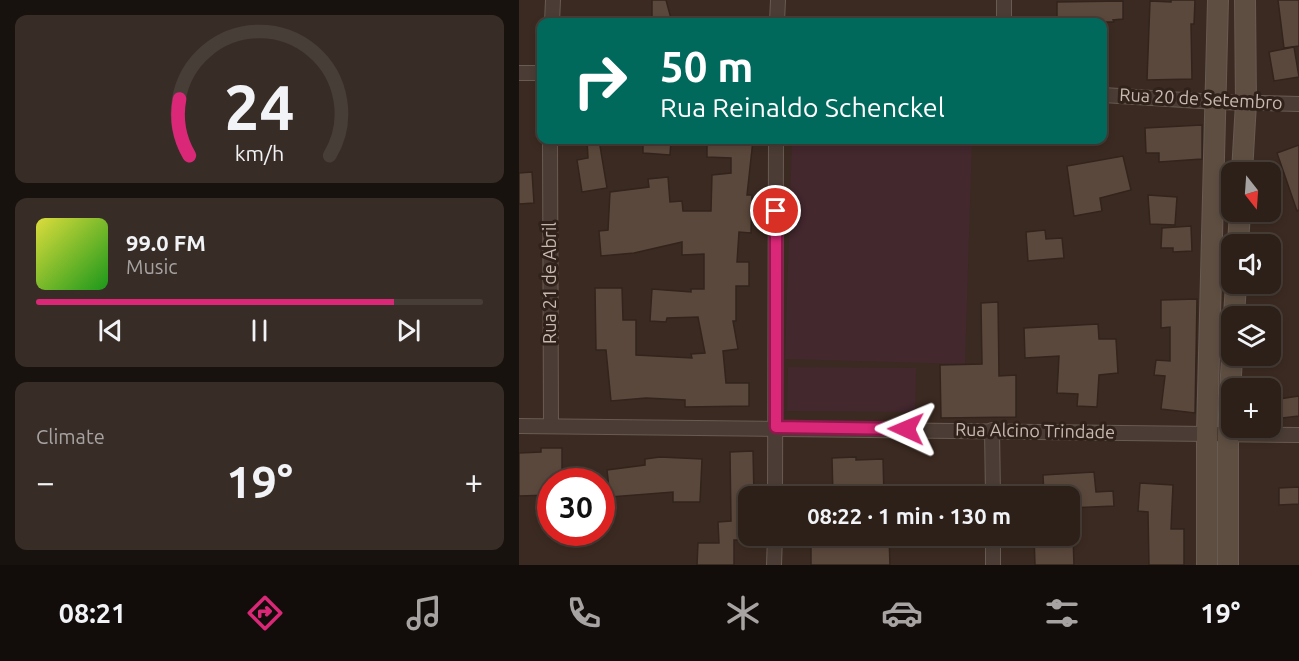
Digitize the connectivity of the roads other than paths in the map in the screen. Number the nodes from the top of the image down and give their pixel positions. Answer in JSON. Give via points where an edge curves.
{"nodes":[{"id":1,"x":552,"y":0,"type":"edge"},
{"id":2,"x":778,"y":0,"type":"edge"},
{"id":3,"x":1004,"y":0,"type":"edge"},
{"id":4,"x":1218,"y":0,"type":"edge"},
{"id":5,"x":1245,"y":0,"type":"edge"},
{"id":6,"x":552,"y":18,"type":"edge"},
{"id":7,"x":777,"y":18,"type":"edge"},
{"id":8,"x":1003,"y":18,"type":"edge"},
{"id":9,"x":537,"y":73,"type":"edge"},
{"id":10,"x":519,"y":74,"type":"edge"},
{"id":11,"x":1107,"y":94,"type":"edge"},
{"id":12,"x":1217,"y":102,"type":"junction"},
{"id":13,"x":1246,"y":103,"type":"junction"},
{"id":14,"x":1299,"y":104,"type":"edge"},
{"id":15,"x":550,"y":144,"type":"edge"},
{"id":16,"x":776,"y":144,"type":"edge"},
{"id":17,"x":1243,"y":162,"type":"edge"},
{"id":18,"x":519,"y":426,"type":"edge"},
{"id":19,"x":551,"y":426,"type":"junction"},
{"id":20,"x":776,"y":427,"type":"junction"},
{"id":21,"x":992,"y":430,"type":"junction"},
{"id":22,"x":1207,"y":433,"type":"junction"},
{"id":23,"x":1221,"y":434,"type":"edge"},
{"id":24,"x":1281,"y":435,"type":"edge"},
{"id":25,"x":1299,"y":435,"type":"edge"},
{"id":26,"x":1228,"y":438,"type":"edge"},
{"id":27,"x":775,"y":486,"type":"edge"},
{"id":28,"x":993,"y":486,"type":"edge"},
{"id":29,"x":775,"y":546,"type":"edge"},
{"id":30,"x":993,"y":546,"type":"edge"},
{"id":31,"x":774,"y":565,"type":"edge"},
{"id":32,"x":993,"y":565,"type":"edge"},
{"id":33,"x":1207,"y":565,"type":"edge"},
{"id":34,"x":1228,"y":565,"type":"edge"}],
"edges":[{"from":1,"to":6,"type":"street"},
{"from":2,"to":7,"type":"street"},
{"from":3,"to":8,"type":"street"},
{"from":4,"to":12,"type":"main road"},
{"from":5,"to":13,"type":"main road"},
{"from":9,"to":10,"type":"street"},
{"from":11,"to":12,"type":"street","name":"Rua 20 de Setembro"},
{"from":12,"to":13,"type":"street","name":"Rua 20 de Setembro"},
{"from":12,"to":22,"type":"main road"},
{"from":13,"to":14,"type":"street","name":"Rua 20 de Setembro"},
{"from":13,"to":17,"type":"main road"},
{"from":15,"to":19,"type":"street","name":"Rua 21 de Abril"},
{"from":16,"to":20,"type":"street"},
{"from":18,"to":19,"type":"street","name":"Rua Alcino Trindade"},
{"from":19,"to":20,"type":"street","name":"Rua Alcino Trindade"},
{"from":20,"to":21,"type":"street","name":"Rua Alcino Trindade"},
{"from":20,"to":27,"type":"street"},
{"from":21,"to":22,"type":"street","name":"Rua Alcino Trindade"},
{"from":21,"to":28,"type":"street"},
{"from":22,"to":23,"type":"street","name":"Rua Alcino Trindade"},
{"from":22,"to":33,"type":"main road"},
{"from":24,"to":25,"type":"street","name":"Rua Alcino Trindade"},
{"from":26,"to":34,"type":"main road"},
{"from":29,"to":31,"type":"street"},
{"from":30,"to":32,"type":"street"}]}
